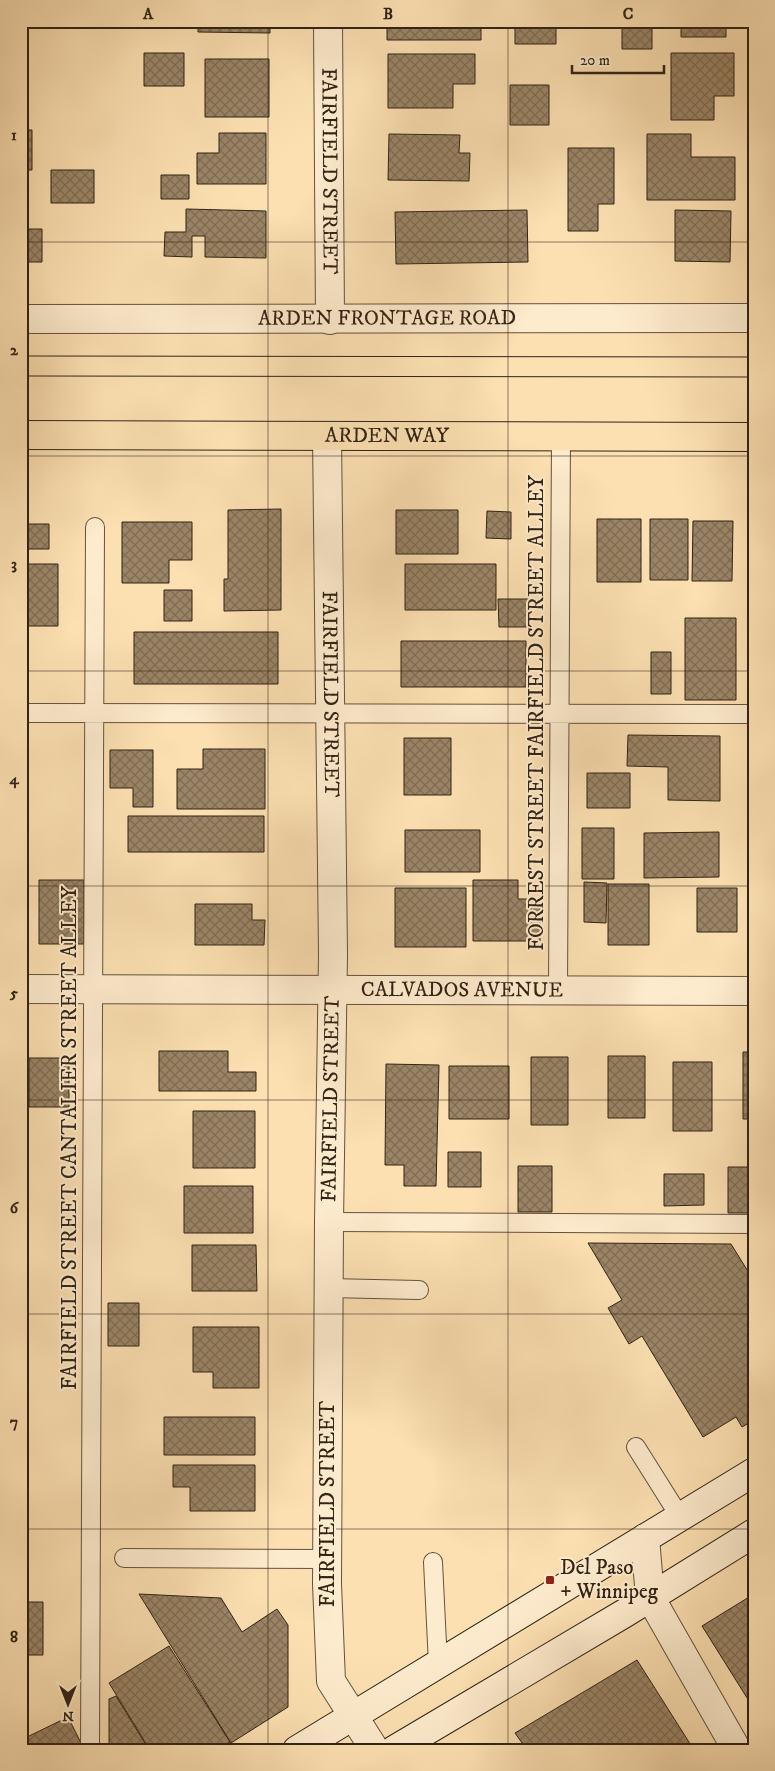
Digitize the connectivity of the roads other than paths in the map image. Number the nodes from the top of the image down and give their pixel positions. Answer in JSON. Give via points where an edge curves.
{"nodes":[{"id":1,"x":328,"y":21,"type":"edge"},
{"id":2,"x":754,"y":318,"type":"edge"},
{"id":3,"x":21,"y":319,"type":"edge"},
{"id":4,"x":330,"y":320,"type":"junction"},
{"id":5,"x":21,"y":435,"type":"edge"},
{"id":6,"x":327,"y":436,"type":"junction"},
{"id":7,"x":561,"y":436,"type":"junction"},
{"id":8,"x":754,"y":437,"type":"edge"},
{"id":9,"x":95,"y":527,"type":"dead end"},
{"id":10,"x":21,"y":713,"type":"edge"},
{"id":11,"x":93,"y":713,"type":"junction"},
{"id":12,"x":330,"y":714,"type":"junction"},
{"id":13,"x":560,"y":714,"type":"junction"},
{"id":14,"x":754,"y":714,"type":"edge"},
{"id":15,"x":21,"y":990,"type":"edge"},
{"id":16,"x":93,"y":990,"type":"junction"},
{"id":17,"x":558,"y":991,"type":"junction"},
{"id":18,"x":754,"y":991,"type":"edge"},
{"id":19,"x":333,"y":992,"type":"junction"},
{"id":20,"x":329,"y":1222,"type":"junction"},
{"id":21,"x":754,"y":1224,"type":"edge"},
{"id":22,"x":328,"y":1288,"type":"junction"},
{"id":23,"x":419,"y":1290,"type":"dead end"},
{"id":24,"x":636,"y":1447,"type":"dead end"},
{"id":25,"x":754,"y":1472,"type":"edge"},
{"id":26,"x":680,"y":1517,"type":"junction"},
{"id":27,"x":754,"y":1533,"type":"edge"},
{"id":28,"x":645,"y":1538,"type":"junction"},
{"id":29,"x":124,"y":1558,"type":"dead end"},
{"id":30,"x":327,"y":1559,"type":"junction"},
{"id":31,"x":433,"y":1562,"type":"dead end"},
{"id":32,"x":650,"y":1597,"type":"junction"},
{"id":33,"x":438,"y":1664,"type":"junction"},
{"id":34,"x":353,"y":1716,"type":"junction"},
{"id":35,"x":90,"y":1750,"type":"edge"},
{"id":36,"x":298,"y":1750,"type":"edge"},
{"id":37,"x":375,"y":1750,"type":"edge"},
{"id":38,"x":394,"y":1750,"type":"edge"},
{"id":39,"x":736,"y":1750,"type":"edge"}],
"edges":[{"from":1,"to":4,"type":"street","name":"FAIRFIELD STREET"},
{"from":2,"to":4,"type":"street","name":"ARDEN FRONTAGE ROAD"},
{"from":3,"to":4,"type":"street","name":"ARDEN FRONTAGE ROAD"},
{"from":5,"to":6,"type":"main road","name":"ARDEN WAY"},
{"from":6,"to":7,"type":"main road","name":"ARDEN WAY"},
{"from":6,"to":12,"type":"street","name":"FAIRFIELD STREET"},
{"from":7,"to":8,"type":"main road","name":"ARDEN WAY"},
{"from":7,"to":13,"type":"lane","name":"FORREST STREET FAIRFIELD STREET ALLEY"},
{"from":9,"to":11,"type":"lane","name":"FAIRFIELD STREET CANTALIER STREET ALLEY"},
{"from":10,"to":11,"type":"lane"},
{"from":11,"to":12,"type":"lane"},
{"from":11,"to":16,"type":"lane","name":"FAIRFIELD STREET CANTALIER STREET ALLEY"},
{"from":12,"to":13,"type":"lane"},
{"from":12,"to":19,"type":"street","name":"FAIRFIELD STREET"},
{"from":13,"to":14,"type":"lane"},
{"from":13,"to":17,"type":"lane","name":"FORREST STREET FAIRFIELD STREET ALLEY"},
{"from":15,"to":16,"type":"street","name":"CALVADOS AVENUE"},
{"from":16,"to":19,"type":"street","name":"CALVADOS AVENUE"},
{"from":16,"to":35,"type":"lane","name":"FAIRFIELD STREET CANTALIER STREET ALLEY"},
{"from":17,"to":18,"type":"street","name":"CALVADOS AVENUE"},
{"from":17,"to":19,"type":"street","name":"CALVADOS AVENUE"},
{"from":19,"to":20,"type":"street","name":"FAIRFIELD STREET"},
{"from":20,"to":21,"type":"lane"},
{"from":20,"to":22,"type":"street","name":"FAIRFIELD STREET"},
{"from":22,"to":23,"type":"lane"},
{"from":22,"to":30,"type":"street","name":"FAIRFIELD STREET"},
{"from":24,"to":26,"type":"lane"},
{"from":25,"to":26,"type":"street"},
{"from":26,"to":28,"type":"street"},
{"from":27,"to":32,"type":"street"},
{"from":28,"to":32,"type":"street"},
{"from":28,"to":33,"type":"street"},
{"from":29,"to":30,"type":"lane"},
{"from":30,"to":34,"type":"street","name":"FAIRFIELD STREET","via":[[331,1680]]},
{"from":31,"to":33,"type":"lane"},
{"from":32,"to":38,"type":"street"},
{"from":32,"to":39,"type":"street"},
{"from":33,"to":34,"type":"street"},
{"from":34,"to":36,"type":"street"},
{"from":34,"to":37,"type":"street","name":"FAIRFIELD STREET"}]}
